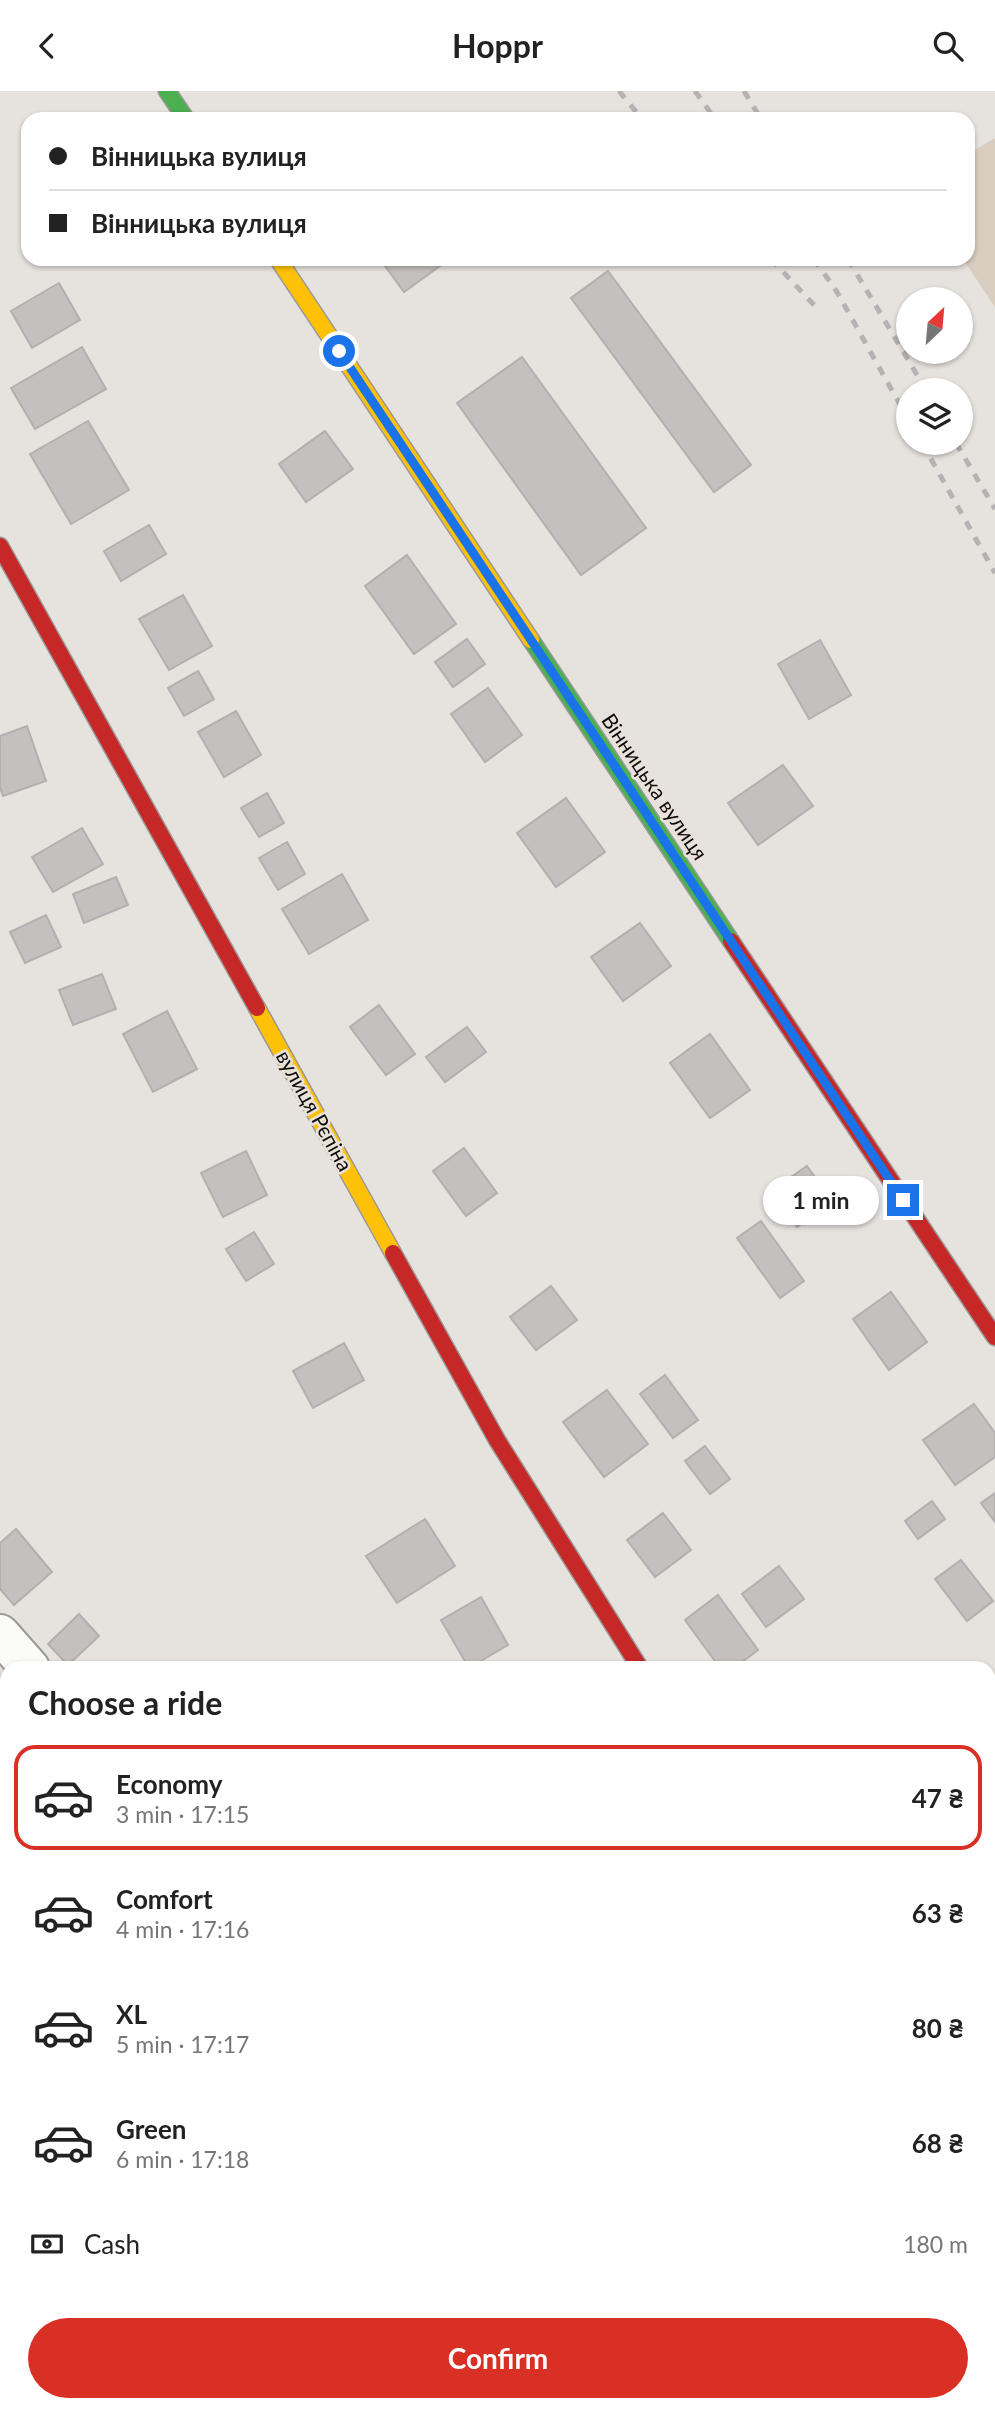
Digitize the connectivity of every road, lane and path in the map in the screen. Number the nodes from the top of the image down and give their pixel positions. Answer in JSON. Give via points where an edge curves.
{"nodes":[{"id":1,"x":167,"y":91,"type":"edge"},
{"id":2,"x":181,"y":112,"type":"edge"},
{"id":3,"x":283,"y":266,"type":"edge"},
{"id":4,"x":0,"y":546,"type":"edge"},
{"id":5,"x":995,"y":1338,"type":"edge"},
{"id":6,"x":0,"y":1634,"type":"edge"},
{"id":7,"x":24,"y":1661,"type":"edge"},
{"id":8,"x":636,"y":1661,"type":"edge"}],
"edges":[{"from":1,"to":2,"type":"street"},
{"from":3,"to":5,"type":"street","name":"Вінницька вулиця"},
{"from":4,"to":8,"type":"street","name":"вулиця Рєпіна","via":[[497,1440]]},
{"from":6,"to":7,"type":"street"}]}
